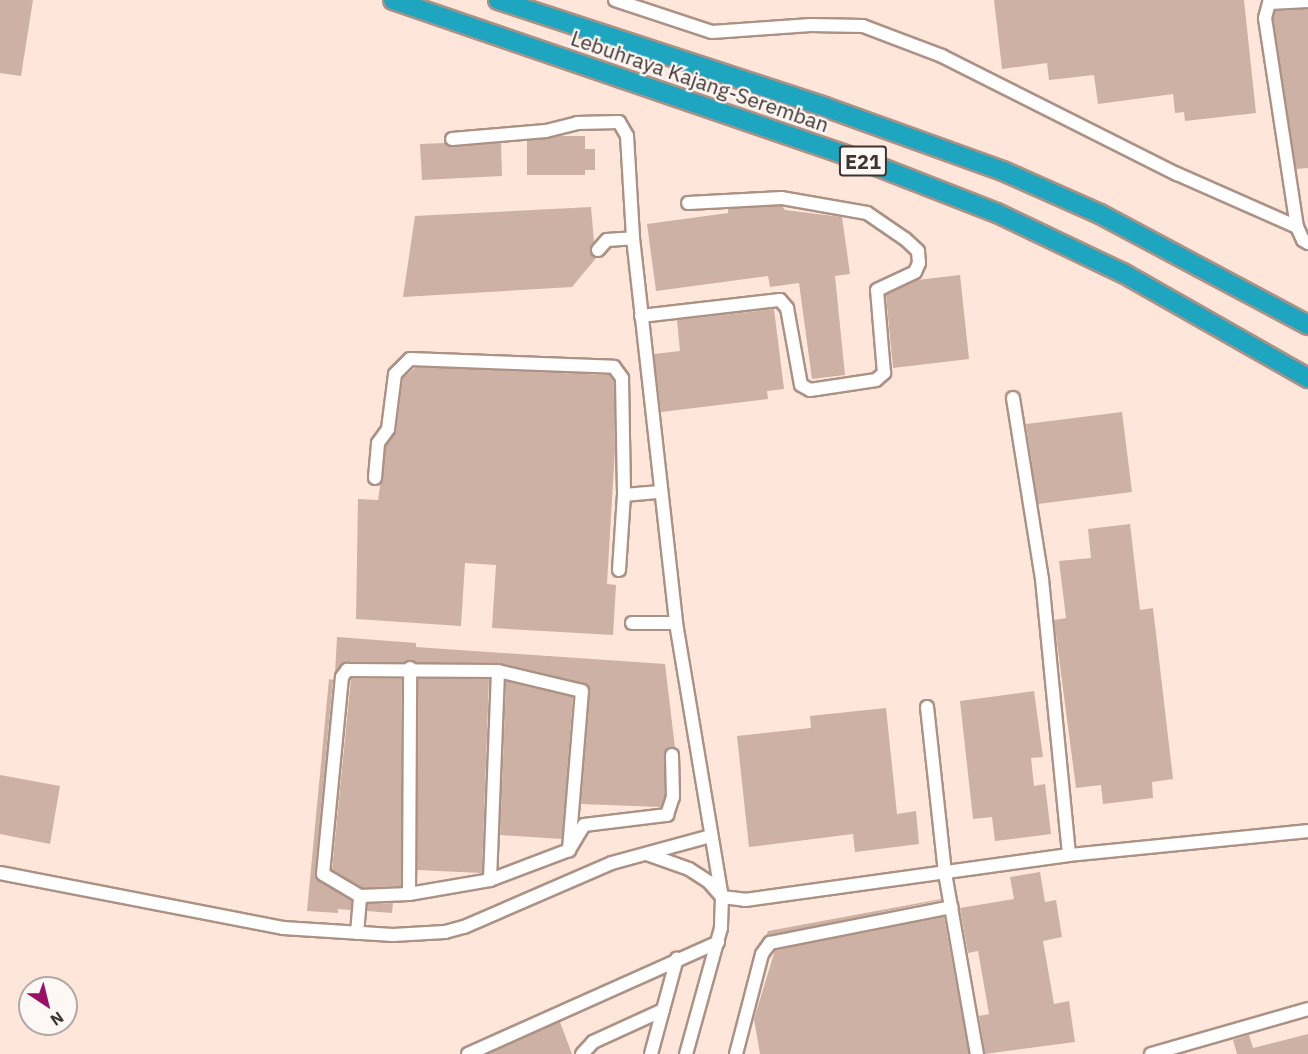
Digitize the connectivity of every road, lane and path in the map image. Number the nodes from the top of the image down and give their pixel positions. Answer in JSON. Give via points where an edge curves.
{"nodes":[{"id":1,"x":393,"y":0,"type":"edge"},
{"id":2,"x":498,"y":0,"type":"edge"},
{"id":3,"x":615,"y":0,"type":"edge"},
{"id":4,"x":1308,"y":1,"type":"edge"},
{"id":5,"x":651,"y":5,"type":"edge"},
{"id":6,"x":452,"y":139,"type":"dead end"},
{"id":7,"x":688,"y":204,"type":"dead end"},
{"id":8,"x":1297,"y":227,"type":"junction"},
{"id":9,"x":633,"y":238,"type":"junction"},
{"id":10,"x":1308,"y":243,"type":"edge"},
{"id":11,"x":598,"y":250,"type":"dead end"},
{"id":12,"x":641,"y":316,"type":"junction"},
{"id":13,"x":1308,"y":325,"type":"edge"},
{"id":14,"x":1308,"y":378,"type":"edge"},
{"id":15,"x":1013,"y":398,"type":"dead end"},
{"id":16,"x":375,"y":478,"type":"dead end"},
{"id":17,"x":660,"y":492,"type":"junction"},
{"id":18,"x":624,"y":495,"type":"junction"},
{"id":19,"x":619,"y":570,"type":"dead end"},
{"id":20,"x":676,"y":622,"type":"junction"},
{"id":21,"x":632,"y":623,"type":"dead end"},
{"id":22,"x":410,"y":668,"type":"junction"},
{"id":23,"x":498,"y":671,"type":"junction"},
{"id":24,"x":927,"y":707,"type":"dead end"},
{"id":25,"x":672,"y":755,"type":"dead end"},
{"id":26,"x":1308,"y":831,"type":"edge"},
{"id":27,"x":711,"y":836,"type":"junction"},
{"id":28,"x":569,"y":850,"type":"junction"},
{"id":29,"x":643,"y":853,"type":"junction"},
{"id":30,"x":1069,"y":855,"type":"junction"},
{"id":31,"x":0,"y":873,"type":"edge"},
{"id":32,"x":945,"y":873,"type":"junction"},
{"id":33,"x":490,"y":880,"type":"junction"},
{"id":34,"x":409,"y":894,"type":"junction"},
{"id":35,"x":360,"y":896,"type":"junction"},
{"id":36,"x":722,"y":897,"type":"junction"},
{"id":37,"x":951,"y":907,"type":"junction"},
{"id":38,"x":357,"y":933,"type":"junction"},
{"id":39,"x":718,"y":942,"type":"junction"},
{"id":40,"x":677,"y":958,"type":"junction"},
{"id":41,"x":1308,"y":1009,"type":"edge"},
{"id":42,"x":663,"y":1010,"type":"junction"},
{"id":43,"x":468,"y":1054,"type":"edge"},
{"id":44,"x":582,"y":1054,"type":"edge"},
{"id":45,"x":651,"y":1054,"type":"edge"},
{"id":46,"x":686,"y":1054,"type":"edge"},
{"id":47,"x":736,"y":1054,"type":"edge"},
{"id":48,"x":977,"y":1054,"type":"edge"},
{"id":49,"x":1151,"y":1054,"type":"edge"}],
"edges":[{"from":1,"to":14,"type":"highway","name":"Lebuhraya Kajang-Seremban","number":"E21","via":[[861,160],[997,213],[1123,273]]},
{"from":2,"to":13,"type":"highway","name":"Lebuhraya Kajang-Seremban","number":"E21","via":[[825,106],[1003,171],[1100,214]]},
{"from":3,"to":5,"type":"street"},
{"from":4,"to":8,"type":"street","via":[[1269,3],[1265,18]]},
{"from":5,"to":8,"type":"street","via":[[712,32],[811,25],[863,26],[942,56],[1177,174]]},
{"from":6,"to":9,"type":"street","via":[[546,131],[577,123],[619,122],[627,136]]},
{"from":7,"to":12,"type":"street","via":[[782,198],[867,213],[905,239],[918,251],[915,272],[877,290],[884,373],[876,380],[810,390],[801,385],[787,308],[780,300]]},
{"from":8,"to":10,"type":"street"},
{"from":9,"to":11,"type":"street","via":[[607,240]]},
{"from":9,"to":12,"type":"street"},
{"from":12,"to":17,"type":"street"},
{"from":15,"to":30,"type":"street","via":[[1042,579]]},
{"from":16,"to":18,"type":"street","via":[[378,443],[388,429],[394,374],[410,359],[614,367],[622,378]]},
{"from":17,"to":18,"type":"street"},
{"from":17,"to":20,"type":"street"},
{"from":18,"to":19,"type":"street"},
{"from":20,"to":21,"type":"street"},
{"from":20,"to":27,"type":"street"},
{"from":22,"to":23,"type":"street"},
{"from":22,"to":34,"type":"street"},
{"from":22,"to":35,"type":"street","via":[[347,670],[342,677],[323,874]]},
{"from":23,"to":28,"type":"street","via":[[582,691]]},
{"from":23,"to":33,"type":"street"},
{"from":24,"to":32,"type":"street"},
{"from":25,"to":28,"type":"street","via":[[673,797],[667,815],[584,825]]},
{"from":26,"to":30,"type":"street"},
{"from":27,"to":29,"type":"street"},
{"from":27,"to":36,"type":"street"},
{"from":28,"to":33,"type":"street"},
{"from":29,"to":36,"type":"street","via":[[689,869],[709,882]]},
{"from":29,"to":38,"type":"street","via":[[612,862],[445,932]]},
{"from":30,"to":32,"type":"street"},
{"from":31,"to":38,"type":"street","via":[[240,921]]},
{"from":32,"to":36,"type":"street","via":[[771,899]]},
{"from":32,"to":37,"type":"street"},
{"from":33,"to":34,"type":"street"},
{"from":34,"to":35,"type":"street"},
{"from":35,"to":38,"type":"street"},
{"from":36,"to":39,"type":"street"},
{"from":37,"to":47,"type":"street","via":[[770,943],[762,954]]},
{"from":37,"to":48,"type":"street"},
{"from":39,"to":40,"type":"street"},
{"from":39,"to":46,"type":"street"},
{"from":40,"to":42,"type":"street"},
{"from":40,"to":43,"type":"street"},
{"from":41,"to":49,"type":"street"},
{"from":42,"to":44,"type":"street","via":[[593,1042]]},
{"from":42,"to":45,"type":"street"}]}
